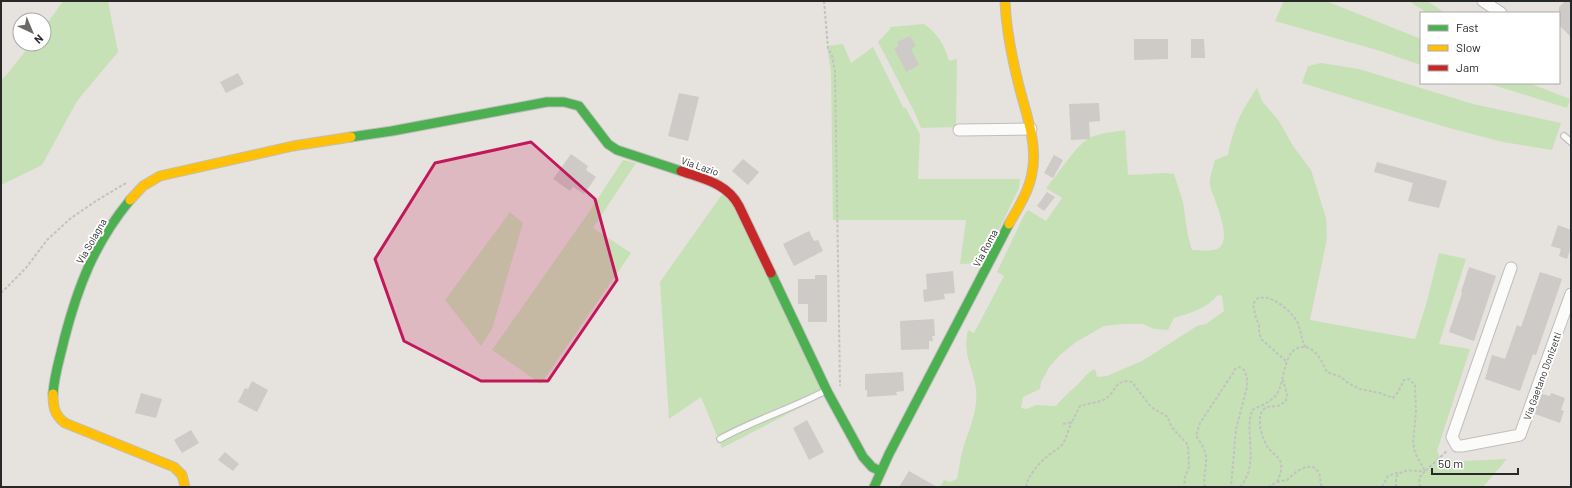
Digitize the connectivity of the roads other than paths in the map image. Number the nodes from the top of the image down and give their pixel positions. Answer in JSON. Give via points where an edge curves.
{"nodes":[{"id":1,"x":1005,"y":1,"type":"edge"},
{"id":2,"x":1483,"y":1,"type":"edge"},
{"id":3,"x":1500,"y":12,"type":"edge"},
{"id":4,"x":959,"y":130,"type":"dead end"},
{"id":5,"x":1031,"y":130,"type":"junction"},
{"id":6,"x":392,"y":131,"type":"joint"},
{"id":7,"x":1564,"y":136,"type":"dead end"},
{"id":8,"x":1571,"y":142,"type":"edge"},
{"id":9,"x":1511,"y":268,"type":"dead end"},
{"id":10,"x":1571,"y":294,"type":"edge"},
{"id":11,"x":827,"y":390,"type":"junction"},
{"id":12,"x":720,"y":439,"type":"dead end"},
{"id":13,"x":880,"y":471,"type":"junction"},
{"id":14,"x":184,"y":487,"type":"edge"},
{"id":15,"x":874,"y":487,"type":"edge"}],
"edges":[{"from":1,"to":5,"type":"street","name":"Via Roma","via":[[1007,27]]},
{"from":2,"to":3,"type":"street"},
{"from":4,"to":5,"type":"street"},
{"from":5,"to":13,"type":"street","name":"Via Roma","via":[[1033,167],[1028,188]]},
{"from":6,"to":11,"type":"street","name":"Via Lazio","via":[[547,102],[564,102],[579,106],[608,144],[616,150],[718,184],[734,198]]},
{"from":6,"to":14,"type":"street","name":"Via Solagna","via":[[293,146],[153,178],[131,199],[111,226],[90,262],[70,316],[54,382],[52,397],[55,414],[67,425],[174,467],[182,475]]},
{"from":7,"to":8,"type":"lane"},
{"from":9,"to":10,"type":"street","name":"Via Gaetano Donizetti","via":[[1452,437],[1457,446],[1520,435]]},
{"from":11,"to":12,"type":"lane"},
{"from":11,"to":13,"type":"street","name":"Via Lazio","via":[[863,457]]},
{"from":13,"to":15,"type":"street","name":"Via Roma"}]}
